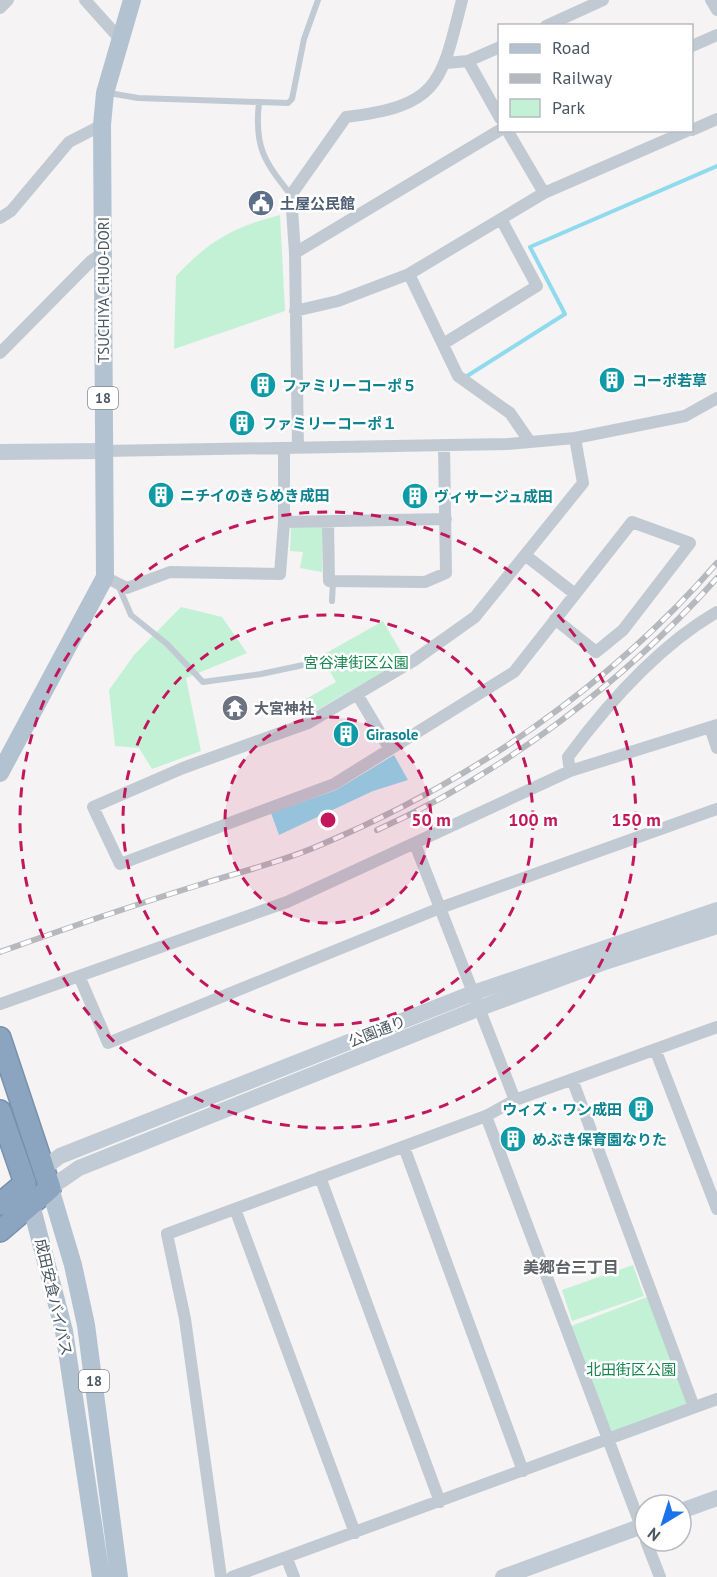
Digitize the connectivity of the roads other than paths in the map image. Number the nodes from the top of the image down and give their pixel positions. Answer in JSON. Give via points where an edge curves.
{"nodes":[{"id":1,"x":8,"y":0,"type":"edge"},
{"id":2,"x":85,"y":0,"type":"edge"},
{"id":3,"x":132,"y":0,"type":"edge"},
{"id":4,"x":318,"y":0,"type":"edge"},
{"id":5,"x":462,"y":0,"type":"edge"},
{"id":6,"x":603,"y":0,"type":"edge"},
{"id":7,"x":711,"y":0,"type":"edge"},
{"id":8,"x":0,"y":8,"type":"edge"},
{"id":9,"x":717,"y":10,"type":"edge"},
{"id":10,"x":550,"y":24,"type":"edge"},
{"id":11,"x":717,"y":35,"type":"edge"},
{"id":12,"x":120,"y":39,"type":"junction"},
{"id":13,"x":693,"y":46,"type":"edge"},
{"id":14,"x":498,"y":48,"type":"edge"},
{"id":15,"x":468,"y":61,"type":"junction"},
{"id":16,"x":446,"y":63,"type":"junction"},
{"id":17,"x":105,"y":93,"type":"junction"},
{"id":18,"x":259,"y":102,"type":"junction"},
{"id":19,"x":498,"y":114,"type":"edge"},
{"id":20,"x":717,"y":118,"type":"edge"},
{"id":21,"x":102,"y":124,"type":"junction"},
{"id":22,"x":693,"y":129,"type":"edge"},
{"id":23,"x":498,"y":131,"type":"edge"},
{"id":24,"x":508,"y":132,"type":"edge"},
{"id":25,"x":685,"y":132,"type":"edge"},
{"id":26,"x":544,"y":193,"type":"junction"},
{"id":27,"x":291,"y":195,"type":"junction"},
{"id":28,"x":0,"y":218,"type":"edge"},
{"id":29,"x":501,"y":219,"type":"junction"},
{"id":30,"x":104,"y":252,"type":"junction"},
{"id":31,"x":295,"y":253,"type":"junction"},
{"id":32,"x":409,"y":274,"type":"junction"},
{"id":33,"x":295,"y":311,"type":"junction"},
{"id":34,"x":443,"y":344,"type":"junction"},
{"id":35,"x":0,"y":353,"type":"edge"},
{"id":36,"x":717,"y":398,"type":"edge"},
{"id":37,"x":575,"y":438,"type":"junction"},
{"id":38,"x":530,"y":442,"type":"junction"},
{"id":39,"x":444,"y":445,"type":"junction"},
{"id":40,"x":298,"y":448,"type":"junction"},
{"id":41,"x":284,"y":449,"type":"junction"},
{"id":42,"x":0,"y":452,"type":"edge"},
{"id":43,"x":103,"y":452,"type":"junction"},
{"id":44,"x":446,"y":519,"type":"junction"},
{"id":45,"x":284,"y":522,"type":"junction"},
{"id":46,"x":328,"y":522,"type":"junction"},
{"id":47,"x":525,"y":555,"type":"junction"},
{"id":48,"x":112,"y":581,"type":"junction"},
{"id":49,"x":333,"y":581,"type":"junction"},
{"id":50,"x":575,"y":594,"type":"junction"},
{"id":51,"x":332,"y":601,"type":"dead end"},
{"id":52,"x":717,"y":612,"type":"edge"},
{"id":53,"x":555,"y":619,"type":"junction"},
{"id":54,"x":308,"y":664,"type":"dead end"},
{"id":55,"x":357,"y":694,"type":"junction"},
{"id":56,"x":713,"y":726,"type":"edge"},
{"id":57,"x":389,"y":748,"type":"junction"},
{"id":58,"x":717,"y":748,"type":"edge"},
{"id":59,"x":570,"y":771,"type":"junction"},
{"id":60,"x":0,"y":773,"type":"edge"},
{"id":61,"x":717,"y":809,"type":"edge"},
{"id":62,"x":415,"y":844,"type":"junction"},
{"id":63,"x":440,"y":908,"type":"junction"},
{"id":64,"x":717,"y":910,"type":"edge"},
{"id":65,"x":717,"y":926,"type":"edge"},
{"id":66,"x":79,"y":976,"type":"junction"},
{"id":67,"x":477,"y":1001,"type":"junction"},
{"id":68,"x":0,"y":1004,"type":"edge"},
{"id":69,"x":717,"y":1027,"type":"edge"},
{"id":70,"x":0,"y":1038,"type":"edge"},
{"id":71,"x":655,"y":1049,"type":"junction"},
{"id":72,"x":572,"y":1079,"type":"junction"},
{"id":73,"x":515,"y":1100,"type":"junction"},
{"id":74,"x":0,"y":1110,"type":"edge"},
{"id":75,"x":486,"y":1116,"type":"junction"},
{"id":76,"x":404,"y":1147,"type":"junction"},
{"id":77,"x":320,"y":1178,"type":"junction"},
{"id":78,"x":46,"y":1179,"type":"junction"},
{"id":79,"x":28,"y":1192,"type":"junction"},
{"id":80,"x":0,"y":1204,"type":"edge"},
{"id":81,"x":235,"y":1209,"type":"junction"},
{"id":82,"x":717,"y":1209,"type":"edge"},
{"id":83,"x":0,"y":1231,"type":"edge"},
{"id":84,"x":717,"y":1399,"type":"edge"},
{"id":85,"x":694,"y":1407,"type":"junction"},
{"id":86,"x":609,"y":1440,"type":"junction"},
{"id":87,"x":523,"y":1471,"type":"junction"},
{"id":88,"x":717,"y":1498,"type":"edge"},
{"id":89,"x":440,"y":1502,"type":"junction"},
{"id":90,"x":633,"y":1504,"type":"edge"},
{"id":91,"x":693,"y":1507,"type":"edge"},
{"id":92,"x":355,"y":1533,"type":"junction"},
{"id":93,"x":633,"y":1536,"type":"edge"},
{"id":94,"x":651,"y":1553,"type":"edge"},
{"id":95,"x":287,"y":1559,"type":"junction"},
{"id":96,"x":101,"y":1577,"type":"edge"},
{"id":97,"x":119,"y":1577,"type":"edge"},
{"id":98,"x":221,"y":1577,"type":"edge"},
{"id":99,"x":232,"y":1577,"type":"edge"},
{"id":100,"x":294,"y":1577,"type":"edge"},
{"id":101,"x":503,"y":1577,"type":"edge"},
{"id":102,"x":660,"y":1577,"type":"edge"}],
"edges":[{"from":1,"to":8,"type":"street"},
{"from":2,"to":12,"type":"street"},
{"from":3,"to":12,"type":"main road","name":"TSUCHIYA CHUO-DORI","number":"18"},
{"from":4,"to":18,"type":"lane","via":[[304,39],[292,99],[288,103]]},
{"from":5,"to":16,"type":"street"},
{"from":6,"to":10,"type":"street"},
{"from":7,"to":9,"type":"street"},
{"from":11,"to":13,"type":"street"},
{"from":12,"to":17,"type":"main road","name":"TSUCHIYA CHUO-DORI","number":"18"},
{"from":14,"to":15,"type":"street"},
{"from":15,"to":16,"type":"street"},
{"from":15,"to":19,"type":"street"},
{"from":16,"to":27,"type":"street","via":[[431,87],[400,107],[346,117]]},
{"from":17,"to":18,"type":"lane","via":[[145,99]]},
{"from":17,"to":21,"type":"main road","name":"TSUCHIYA CHUO-DORI","number":"18"},
{"from":18,"to":27,"type":"lane","via":[[259,146],[265,163]]},
{"from":20,"to":22,"type":"street"},
{"from":21,"to":28,"type":"street","via":[[69,142],[11,211]]},
{"from":21,"to":30,"type":"main road","name":"TSUCHIYA CHUO-DORI","number":"18"},
{"from":23,"to":31,"type":"street"},
{"from":24,"to":26,"type":"street"},
{"from":25,"to":26,"type":"street"},
{"from":26,"to":29,"type":"street"},
{"from":27,"to":31,"type":"street"},
{"from":29,"to":32,"type":"street"},
{"from":29,"to":34,"type":"street","via":[[537,286]]},
{"from":30,"to":35,"type":"street"},
{"from":30,"to":43,"type":"main road","name":"TSUCHIYA CHUO-DORI","number":"18"},
{"from":31,"to":33,"type":"street"},
{"from":32,"to":33,"type":"street","via":[[338,301]]},
{"from":32,"to":34,"type":"street"},
{"from":33,"to":40,"type":"street"},
{"from":34,"to":38,"type":"street","via":[[458,376],[510,413]]},
{"from":36,"to":37,"type":"street","via":[[685,416]]},
{"from":37,"to":38,"type":"street"},
{"from":37,"to":47,"type":"street","via":[[582,483]]},
{"from":38,"to":39,"type":"street"},
{"from":39,"to":40,"type":"street"},
{"from":39,"to":44,"type":"street"},
{"from":40,"to":41,"type":"street"},
{"from":41,"to":43,"type":"street"},
{"from":41,"to":45,"type":"street"},
{"from":42,"to":43,"type":"street"},
{"from":43,"to":48,"type":"main road","name":"TSUCHIYA CHUO-DORI","number":"18"},
{"from":44,"to":46,"type":"street"},
{"from":44,"to":49,"type":"street","via":[[446,573],[425,582]]},
{"from":45,"to":46,"type":"street"},
{"from":45,"to":48,"type":"street","via":[[279,574],[170,572],[127,588]]},
{"from":46,"to":49,"type":"street","via":[[329,581]]},
{"from":47,"to":50,"type":"street"},
{"from":47,"to":55,"type":"street","via":[[475,618]]},
{"from":48,"to":54,"type":"lane","via":[[131,615],[167,644],[203,682]]},
{"from":48,"to":60,"type":"main road","name":"TSUCHIYA CHUO-DORI","number":"18"},
{"from":49,"to":51,"type":"lane"},
{"from":50,"to":53,"type":"street"},
{"from":50,"to":53,"type":"street","via":[[632,522],[690,543],[623,630],[596,652]]},
{"from":52,"to":59,"type":"street","via":[[644,669],[594,721],[568,757]]},
{"from":53,"to":57,"type":"street","via":[[514,672]]},
{"from":55,"to":57,"type":"street"},
{"from":55,"to":57,"type":"street","via":[[308,723],[183,768],[93,807],[120,864],[334,784]]},
{"from":56,"to":58,"type":"street"},
{"from":56,"to":59,"type":"street"},
{"from":59,"to":62,"type":"street"},
{"from":61,"to":63,"type":"street"},
{"from":62,"to":63,"type":"street"},
{"from":62,"to":66,"type":"street","via":[[287,902]]},
{"from":63,"to":66,"type":"street","via":[[108,1043]]},
{"from":63,"to":67,"type":"street"},
{"from":64,"to":67,"type":"street","name":"公園通り"},
{"from":65,"to":67,"type":"street","name":"公園通り"},
{"from":66,"to":68,"type":"street"},
{"from":67,"to":73,"type":"street"},
{"from":67,"to":78,"type":"street","name":"公園通り","via":[[60,1156]]},
{"from":69,"to":71,"type":"street"},
{"from":70,"to":78,"type":"highway"},
{"from":71,"to":72,"type":"street"},
{"from":71,"to":82,"type":"street"},
{"from":72,"to":73,"type":"street"},
{"from":72,"to":85,"type":"street"},
{"from":73,"to":75,"type":"street"},
{"from":74,"to":79,"type":"highway"},
{"from":75,"to":76,"type":"street"},
{"from":75,"to":86,"type":"street"},
{"from":76,"to":77,"type":"street"},
{"from":76,"to":87,"type":"street"},
{"from":77,"to":81,"type":"street"},
{"from":77,"to":89,"type":"street"},
{"from":78,"to":79,"type":"highway"},
{"from":78,"to":97,"type":"main road","name":"成田安食バイパス","number":"18","via":[[86,1325]]},
{"from":79,"to":80,"type":"highway"},
{"from":79,"to":83,"type":"highway"},
{"from":79,"to":96,"type":"main road","name":"成田安食バイパス","number":"18","via":[[64,1331]]},
{"from":81,"to":92,"type":"street"},
{"from":81,"to":98,"type":"street","via":[[167,1234],[185,1319]]},
{"from":84,"to":85,"type":"street"},
{"from":85,"to":86,"type":"street"},
{"from":86,"to":87,"type":"street"},
{"from":86,"to":90,"type":"street"},
{"from":87,"to":89,"type":"street"},
{"from":88,"to":91,"type":"street"},
{"from":89,"to":92,"type":"street"},
{"from":92,"to":95,"type":"street"},
{"from":93,"to":101,"type":"street"},
{"from":94,"to":102,"type":"street"},
{"from":95,"to":99,"type":"street"},
{"from":95,"to":100,"type":"street"}]}
